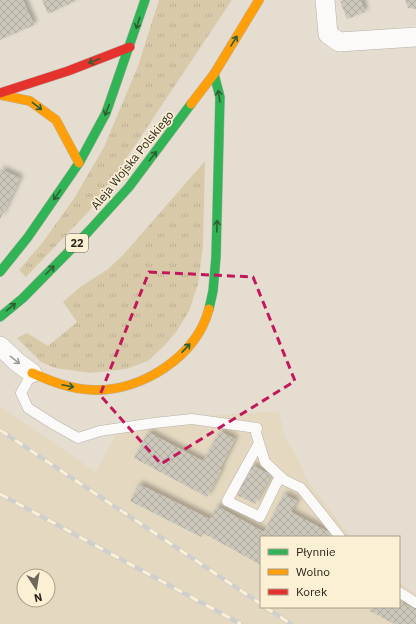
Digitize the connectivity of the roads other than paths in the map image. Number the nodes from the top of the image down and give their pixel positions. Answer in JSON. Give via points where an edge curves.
{"nodes":[{"id":1,"x":145,"y":0,"type":"edge"},
{"id":2,"x":259,"y":0,"type":"edge"},
{"id":3,"x":325,"y":0,"type":"edge"},
{"id":4,"x":416,"y":37,"type":"edge"},
{"id":5,"x":130,"y":47,"type":"junction"},
{"id":6,"x":214,"y":74,"type":"junction"},
{"id":7,"x":0,"y":94,"type":"edge"},
{"id":8,"x":79,"y":163,"type":"junction"},
{"id":9,"x":1,"y":271,"type":"edge"},
{"id":10,"x":0,"y":317,"type":"edge"},
{"id":11,"x":0,"y":346,"type":"edge"},
{"id":12,"x":32,"y":373,"type":"junction"},
{"id":13,"x":259,"y":443,"type":"junction"},
{"id":14,"x":280,"y":476,"type":"junction"},
{"id":15,"x":339,"y":536,"type":"edge"},
{"id":16,"x":400,"y":593,"type":"edge"},
{"id":17,"x":416,"y":603,"type":"edge"}],
"edges":[{"from":1,"to":5,"type":"main road","one_way":true},
{"from":6,"to":2,"type":"main road","name":"Aleja Wojska Polskiego","number":"22","one_way":true},
{"from":3,"to":4,"type":"street","via":[[328,34],[339,42]]},
{"from":5,"to":7,"type":"main road","one_way":true},
{"from":5,"to":8,"type":"main road","one_way":true,"via":[[106,113]]},
{"from":10,"to":6,"type":"main road","name":"Aleja Wojska Polskiego","number":"22","one_way":true,"via":[[23,298],[88,232],[129,186]]},
{"from":12,"to":6,"type":"main road","one_way":true,"via":[[54,383],[80,388],[108,389],[138,382],[155,374],[176,358],[194,339],[208,312],[216,258],[220,97]]},
{"from":7,"to":8,"type":"main road","one_way":true,"via":[[30,101],[56,120]]},
{"from":8,"to":9,"type":"main road","one_way":true},
{"from":11,"to":12,"type":"street","one_way":true},
{"from":12,"to":13,"type":"lane","via":[[21,393],[28,408],[78,438],[100,431],[192,419],[257,428]]},
{"from":13,"to":14,"type":"lane","via":[[265,462]]},
{"from":13,"to":14,"type":"lane","via":[[227,500],[260,517]]},
{"from":14,"to":15,"type":"lane","via":[[301,488]]},
{"from":16,"to":17,"type":"lane"}]}
